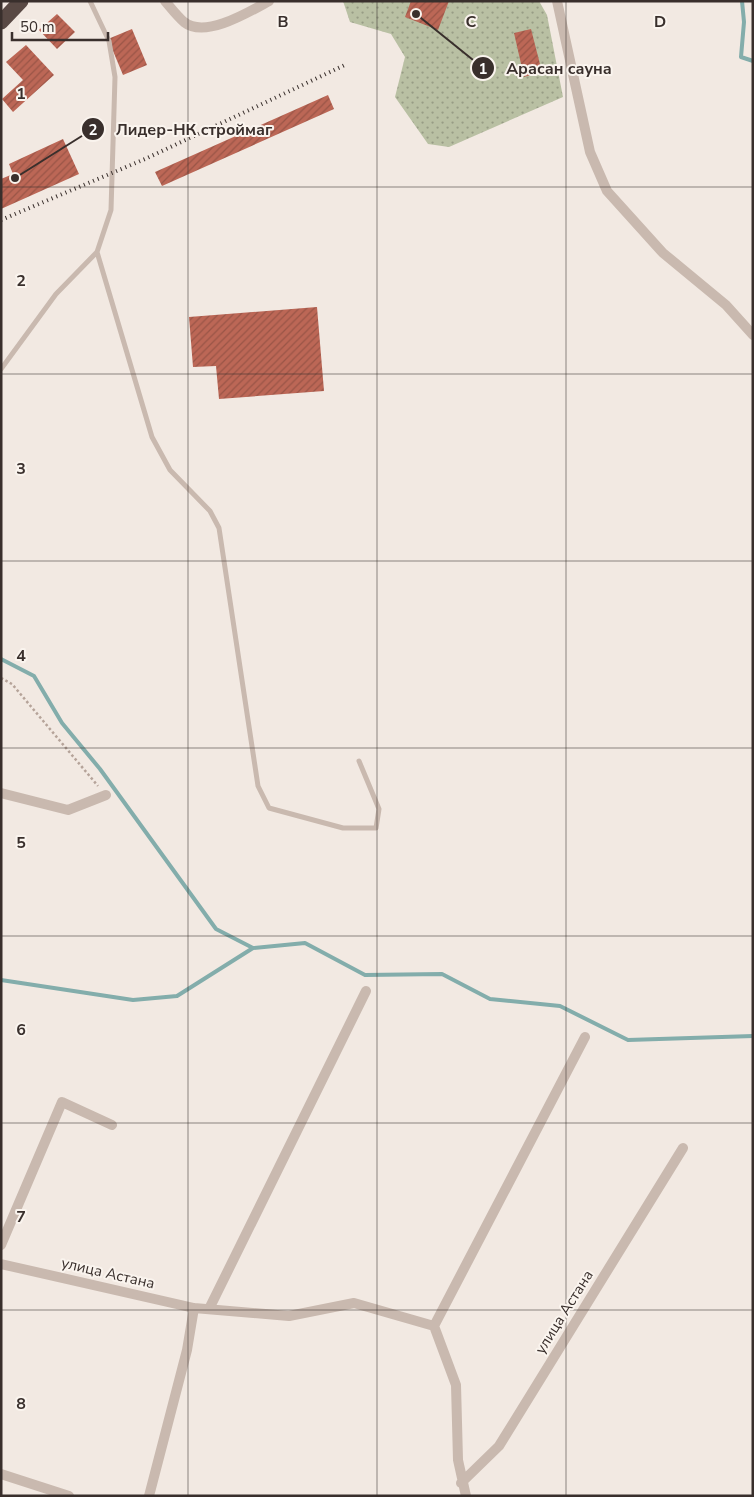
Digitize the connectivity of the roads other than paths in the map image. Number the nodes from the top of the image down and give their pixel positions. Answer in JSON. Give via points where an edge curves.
{"nodes":[{"id":1,"x":21,"y":1,"type":"edge"},
{"id":2,"x":90,"y":1,"type":"edge"},
{"id":3,"x":165,"y":1,"type":"edge"},
{"id":4,"x":268,"y":1,"type":"edge"},
{"id":5,"x":557,"y":1,"type":"edge"},
{"id":6,"x":1,"y":22,"type":"edge"},
{"id":7,"x":97,"y":252,"type":"junction"},
{"id":8,"x":753,"y":335,"type":"edge"},
{"id":9,"x":1,"y":369,"type":"edge"},
{"id":10,"x":359,"y":761,"type":"dead end"},
{"id":11,"x":1,"y":793,"type":"edge"},
{"id":12,"x":106,"y":795,"type":"road end"},
{"id":13,"x":366,"y":991,"type":"dead end"},
{"id":14,"x":584,"y":1037,"type":"dead end"},
{"id":15,"x":112,"y":1125,"type":"dead end"},
{"id":16,"x":683,"y":1148,"type":"dead end"},
{"id":17,"x":1,"y":1245,"type":"edge"},
{"id":18,"x":1,"y":1264,"type":"edge"},
{"id":19,"x":194,"y":1308,"type":"junction"},
{"id":20,"x":209,"y":1309,"type":"junction"},
{"id":21,"x":434,"y":1326,"type":"junction"},
{"id":22,"x":1,"y":1474,"type":"edge"},
{"id":23,"x":462,"y":1483,"type":"junction"},
{"id":24,"x":69,"y":1496,"type":"edge"},
{"id":25,"x":149,"y":1496,"type":"edge"},
{"id":26,"x":466,"y":1496,"type":"edge"}],
"edges":[{"from":1,"to":6,"type":"highway"},
{"from":2,"to":7,"type":"lane","via":[[109,41],[115,77],[112,210]]},
{"from":3,"to":4,"type":"street","via":[[185,23],[207,27],[237,18]]},
{"from":5,"to":8,"type":"street","via":[[590,152],[607,191],[663,253],[726,305]]},
{"from":7,"to":9,"type":"lane","via":[[56,294]]},
{"from":7,"to":10,"type":"lane","via":[[152,437],[170,470],[210,511],[219,528],[258,786],[269,808],[343,828],[376,828],[378,809]]},
{"from":11,"to":12,"type":"street","via":[[68,810]]},
{"from":13,"to":20,"type":"street"},
{"from":14,"to":21,"type":"street"},
{"from":15,"to":17,"type":"street","via":[[62,1102]]},
{"from":16,"to":23,"type":"street","name":"улица Астана","via":[[499,1446]]},
{"from":18,"to":19,"type":"street","name":"улица Астана"},
{"from":19,"to":20,"type":"street","name":"улица Астана"},
{"from":19,"to":25,"type":"street","via":[[187,1350]]},
{"from":20,"to":21,"type":"street","name":"улица Астана","via":[[289,1316],[354,1303]]},
{"from":21,"to":23,"type":"street","via":[[456,1385],[458,1460]]},
{"from":22,"to":24,"type":"street"},
{"from":23,"to":26,"type":"street"}]}
